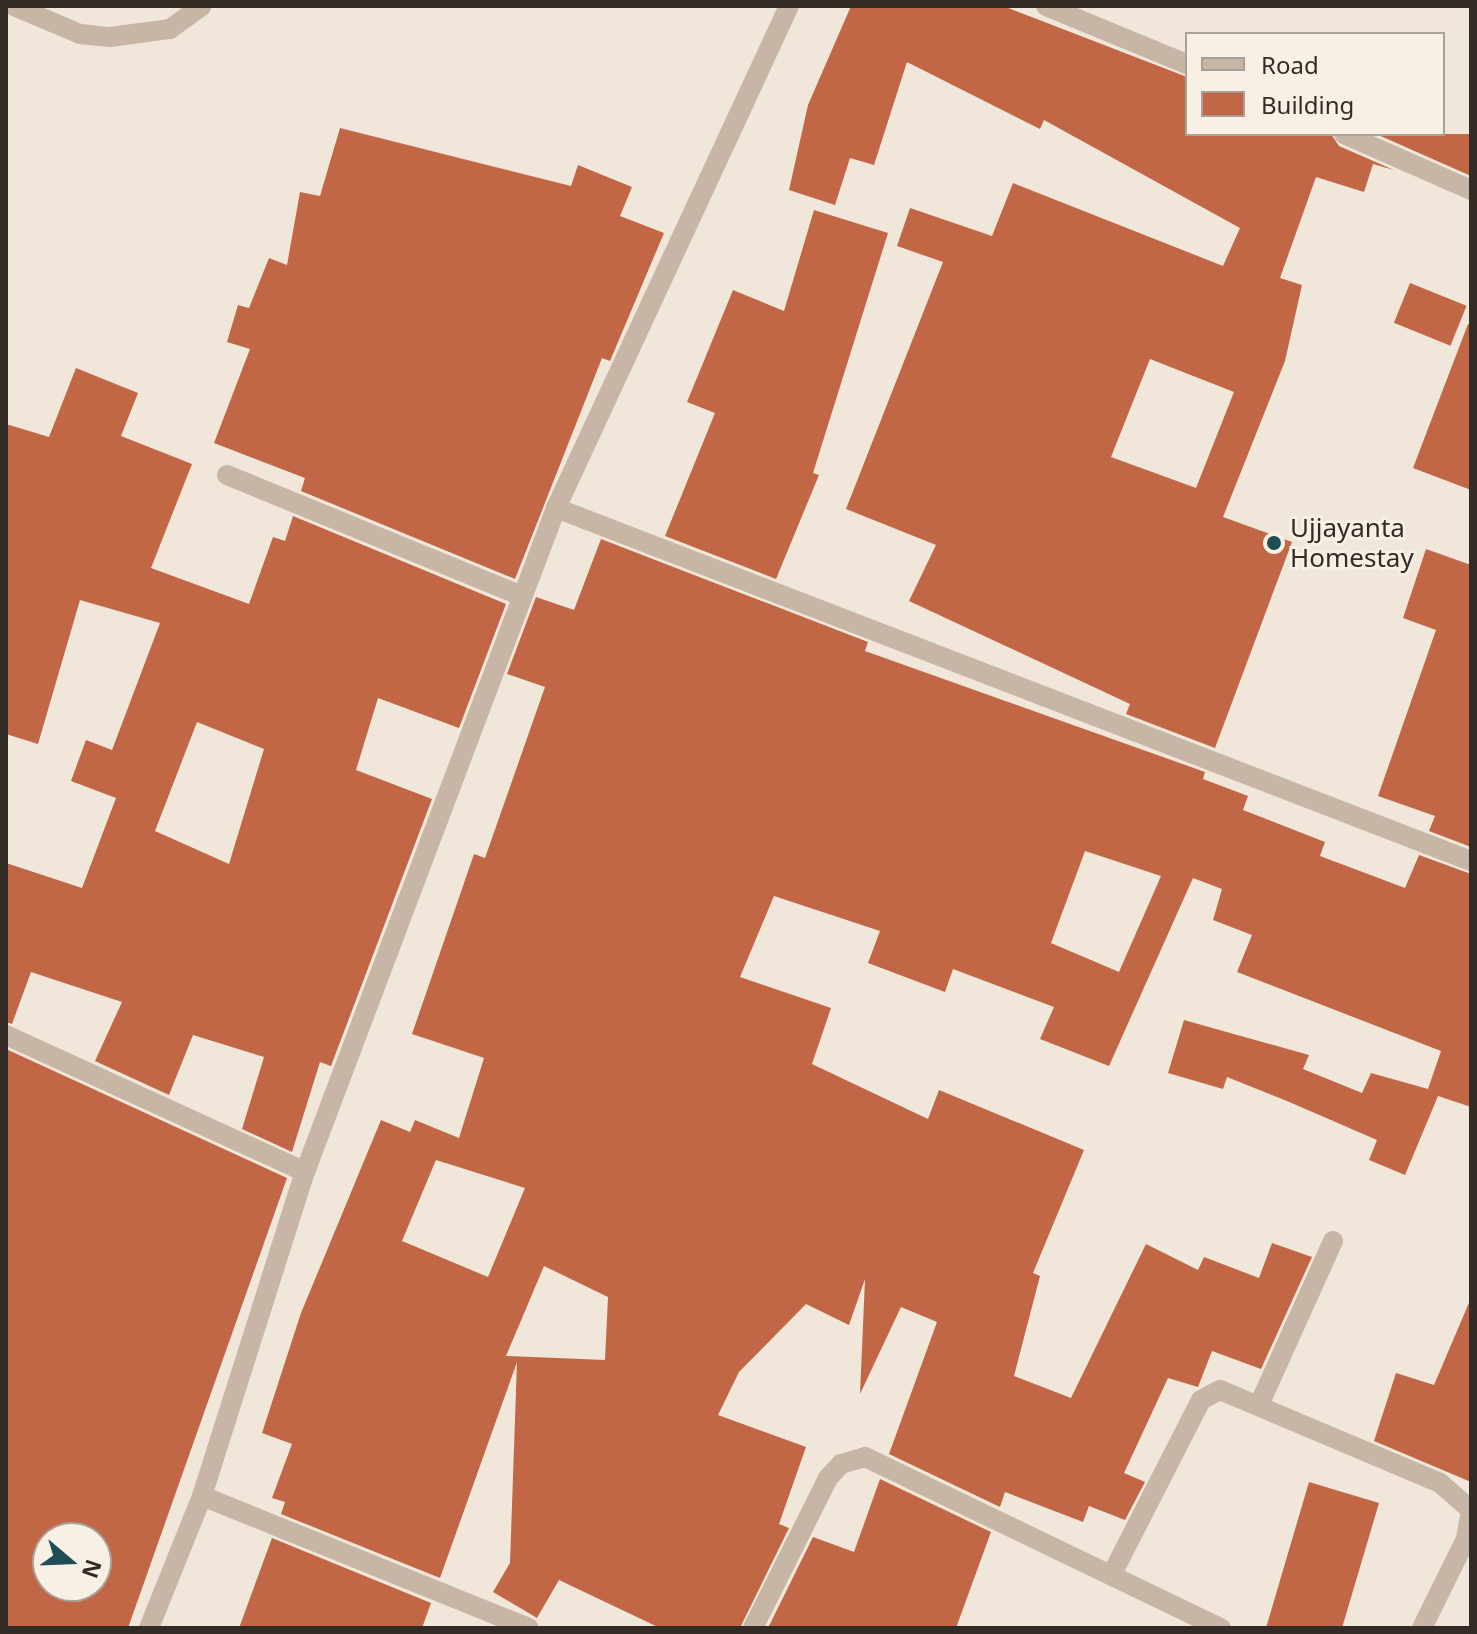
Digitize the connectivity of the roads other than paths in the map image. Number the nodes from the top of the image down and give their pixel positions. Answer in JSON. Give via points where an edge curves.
{"nodes":[{"id":1,"x":14,"y":6,"type":"edge"},
{"id":2,"x":202,"y":6,"type":"edge"},
{"id":3,"x":789,"y":6,"type":"edge"},
{"id":4,"x":1046,"y":6,"type":"edge"},
{"id":5,"x":1185,"y":63,"type":"edge"},
{"id":6,"x":1349,"y":136,"type":"edge"},
{"id":7,"x":1471,"y":190,"type":"edge"},
{"id":8,"x":227,"y":475,"type":"dead end"},
{"id":9,"x":556,"y":508,"type":"junction"},
{"id":10,"x":522,"y":596,"type":"junction"},
{"id":11,"x":1471,"y":861,"type":"edge"},
{"id":12,"x":6,"y":1035,"type":"edge"},
{"id":13,"x":305,"y":1172,"type":"junction"},
{"id":14,"x":1333,"y":1241,"type":"dead end"},
{"id":15,"x":1259,"y":1405,"type":"junction"},
{"id":16,"x":202,"y":1496,"type":"junction"},
{"id":17,"x":1471,"y":1511,"type":"edge"},
{"id":18,"x":1112,"y":1574,"type":"junction"},
{"id":19,"x":149,"y":1628,"type":"edge"},
{"id":20,"x":528,"y":1628,"type":"edge"},
{"id":21,"x":753,"y":1628,"type":"edge"},
{"id":22,"x":1221,"y":1628,"type":"edge"},
{"id":23,"x":1422,"y":1628,"type":"edge"}],
"edges":[{"from":1,"to":2,"type":"street","via":[[80,34],[136,37],[170,29]]},
{"from":3,"to":9,"type":"street"},
{"from":4,"to":5,"type":"street"},
{"from":6,"to":7,"type":"street"},
{"from":8,"to":10,"type":"street"},
{"from":9,"to":10,"type":"street"},
{"from":9,"to":11,"type":"street"},
{"from":10,"to":13,"type":"street"},
{"from":12,"to":13,"type":"street"},
{"from":13,"to":16,"type":"street"},
{"from":14,"to":15,"type":"street"},
{"from":15,"to":17,"type":"street","via":[[1440,1483]]},
{"from":15,"to":18,"type":"street","via":[[1220,1390],[1201,1400]]},
{"from":16,"to":19,"type":"street"},
{"from":16,"to":20,"type":"street"},
{"from":17,"to":23,"type":"street","via":[[1466,1539]]},
{"from":18,"to":21,"type":"street","via":[[884,1461],[851,1458],[828,1478]]},
{"from":18,"to":22,"type":"street"}]}
